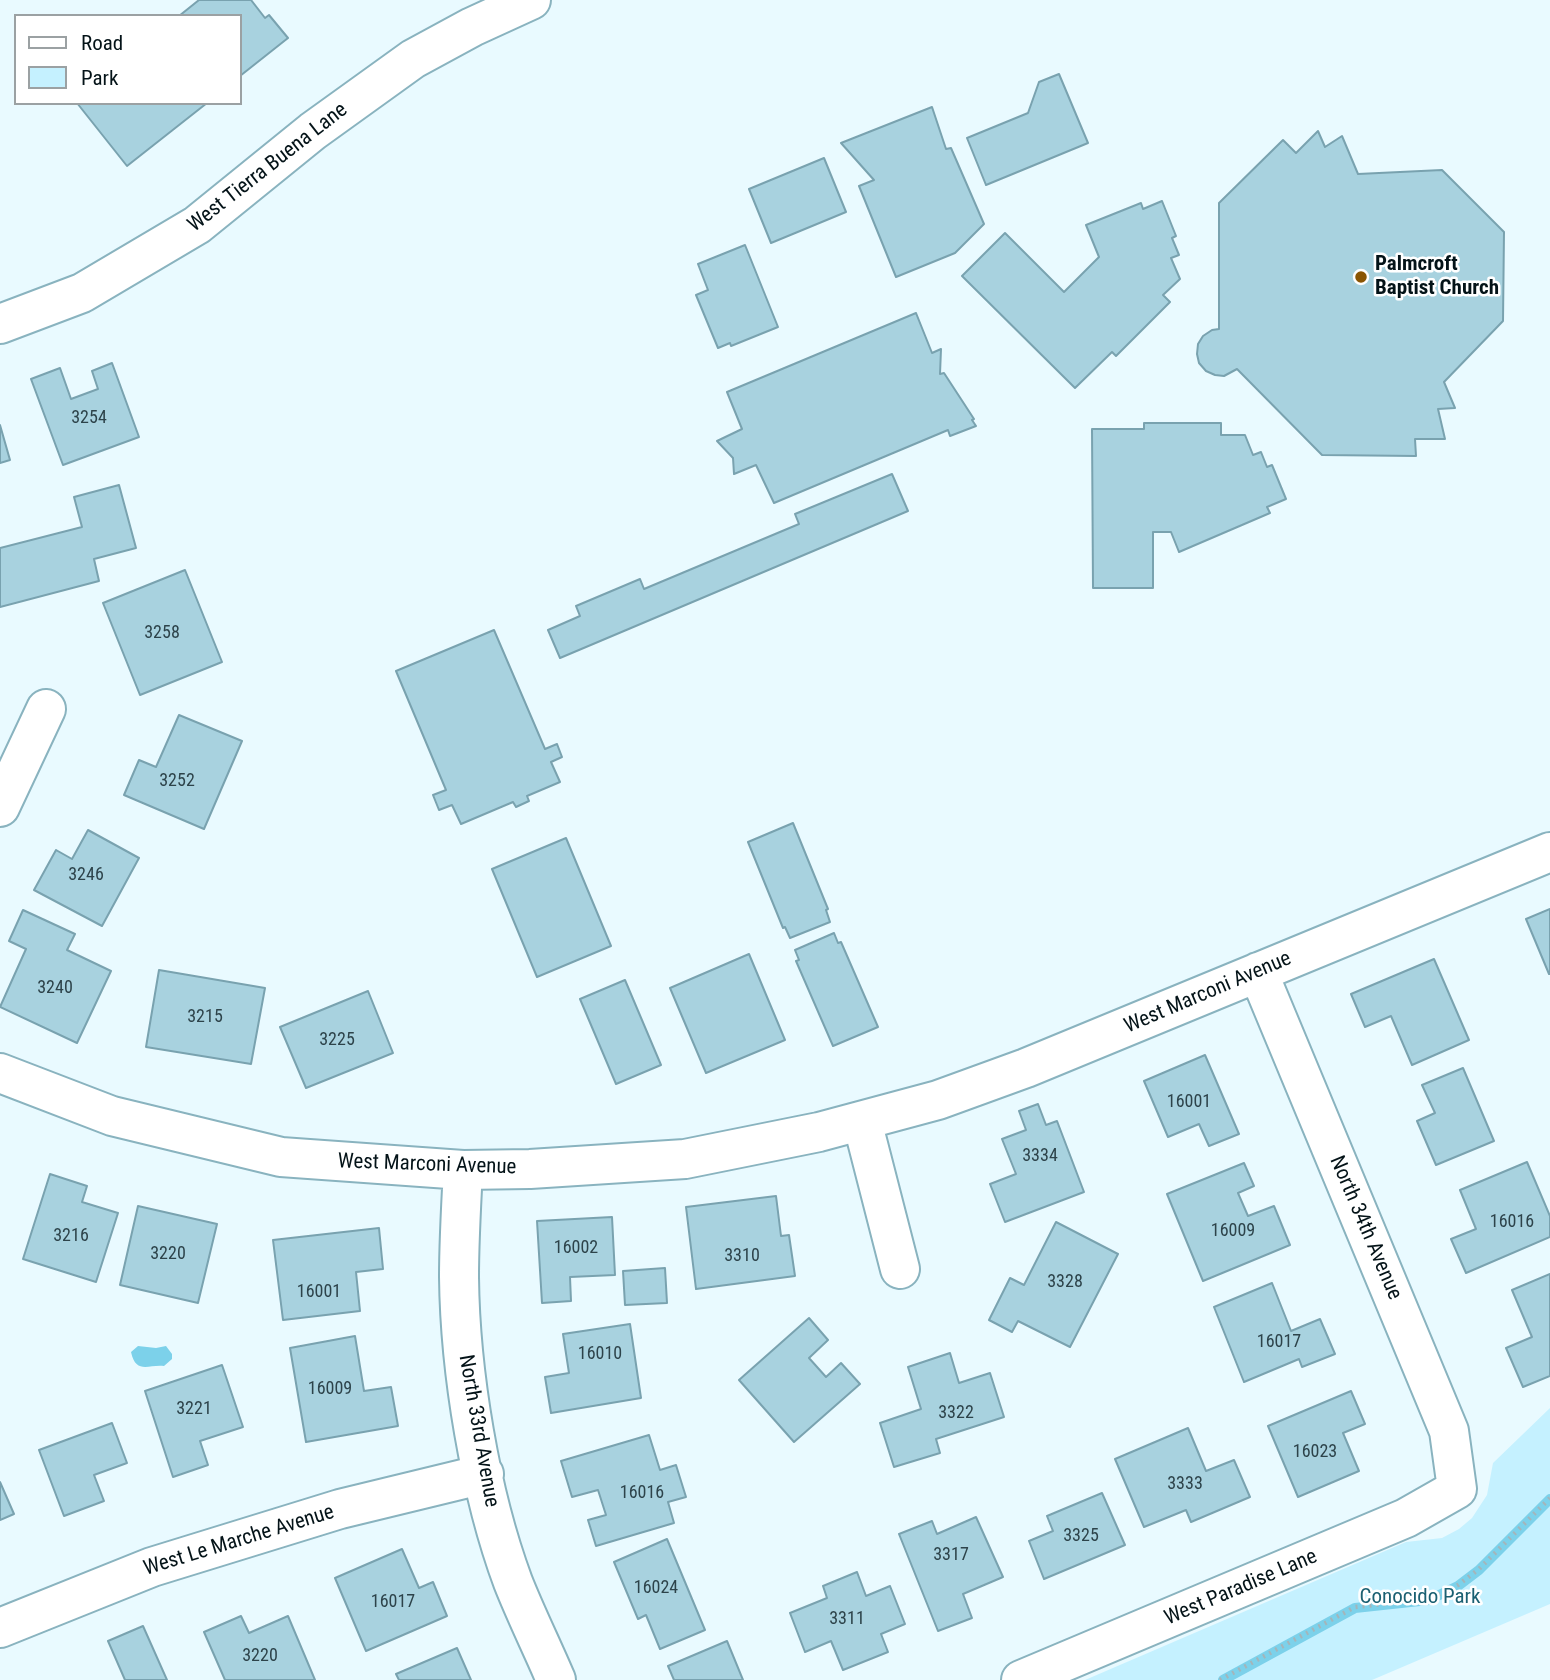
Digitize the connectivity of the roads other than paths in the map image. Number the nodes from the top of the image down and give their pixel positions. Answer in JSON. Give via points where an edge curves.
{"nodes":[{"id":1,"x":531,"y":0,"type":"edge"},
{"id":2,"x":0,"y":324,"type":"edge"},
{"id":3,"x":46,"y":709,"type":"dead end"},
{"id":4,"x":0,"y":807,"type":"edge"},
{"id":5,"x":1550,"y":852,"type":"edge"},
{"id":6,"x":1258,"y":972,"type":"junction"},
{"id":7,"x":0,"y":1073,"type":"edge"},
{"id":8,"x":862,"y":1121,"type":"junction"},
{"id":9,"x":463,"y":1170,"type":"junction"},
{"id":10,"x":900,"y":1269,"type":"dead end"},
{"id":11,"x":484,"y":1474,"type":"junction"},
{"id":12,"x":1457,"y":1489,"type":"joint"},
{"id":13,"x":0,"y":1628,"type":"edge"},
{"id":14,"x":556,"y":1680,"type":"edge"},
{"id":15,"x":1021,"y":1680,"type":"edge"}],
"edges":[{"from":1,"to":2,"type":"street","name":"West Tierra Buena Lane","via":[[413,59],[313,131],[197,225],[158,249],[82,293]]},
{"from":3,"to":4,"type":"street"},
{"from":5,"to":6,"type":"street","name":"West Marconi Avenue"},
{"from":6,"to":8,"type":"street","name":"West Marconi Avenue","via":[[1026,1068]]},
{"from":6,"to":12,"type":"street","name":"North 34th Avenue","via":[[1449,1431]]},
{"from":7,"to":9,"type":"street","name":"West Marconi Avenue","via":[[112,1116],[281,1157]]},
{"from":8,"to":9,"type":"street","name":"West Marconi Avenue","via":[[685,1159]]},
{"from":8,"to":10,"type":"street"},
{"from":9,"to":11,"type":"street","name":"North 33rd Avenue","via":[[459,1277],[463,1352]]},
{"from":11,"to":13,"type":"street","name":"West Le Marche Avenue","via":[[340,1509],[152,1567]]},
{"from":11,"to":14,"type":"street","name":"North 33rd Avenue","via":[[513,1581]]},
{"from":12,"to":15,"type":"street","name":"West Paradise Lane","via":[[1406,1518]]}]}
